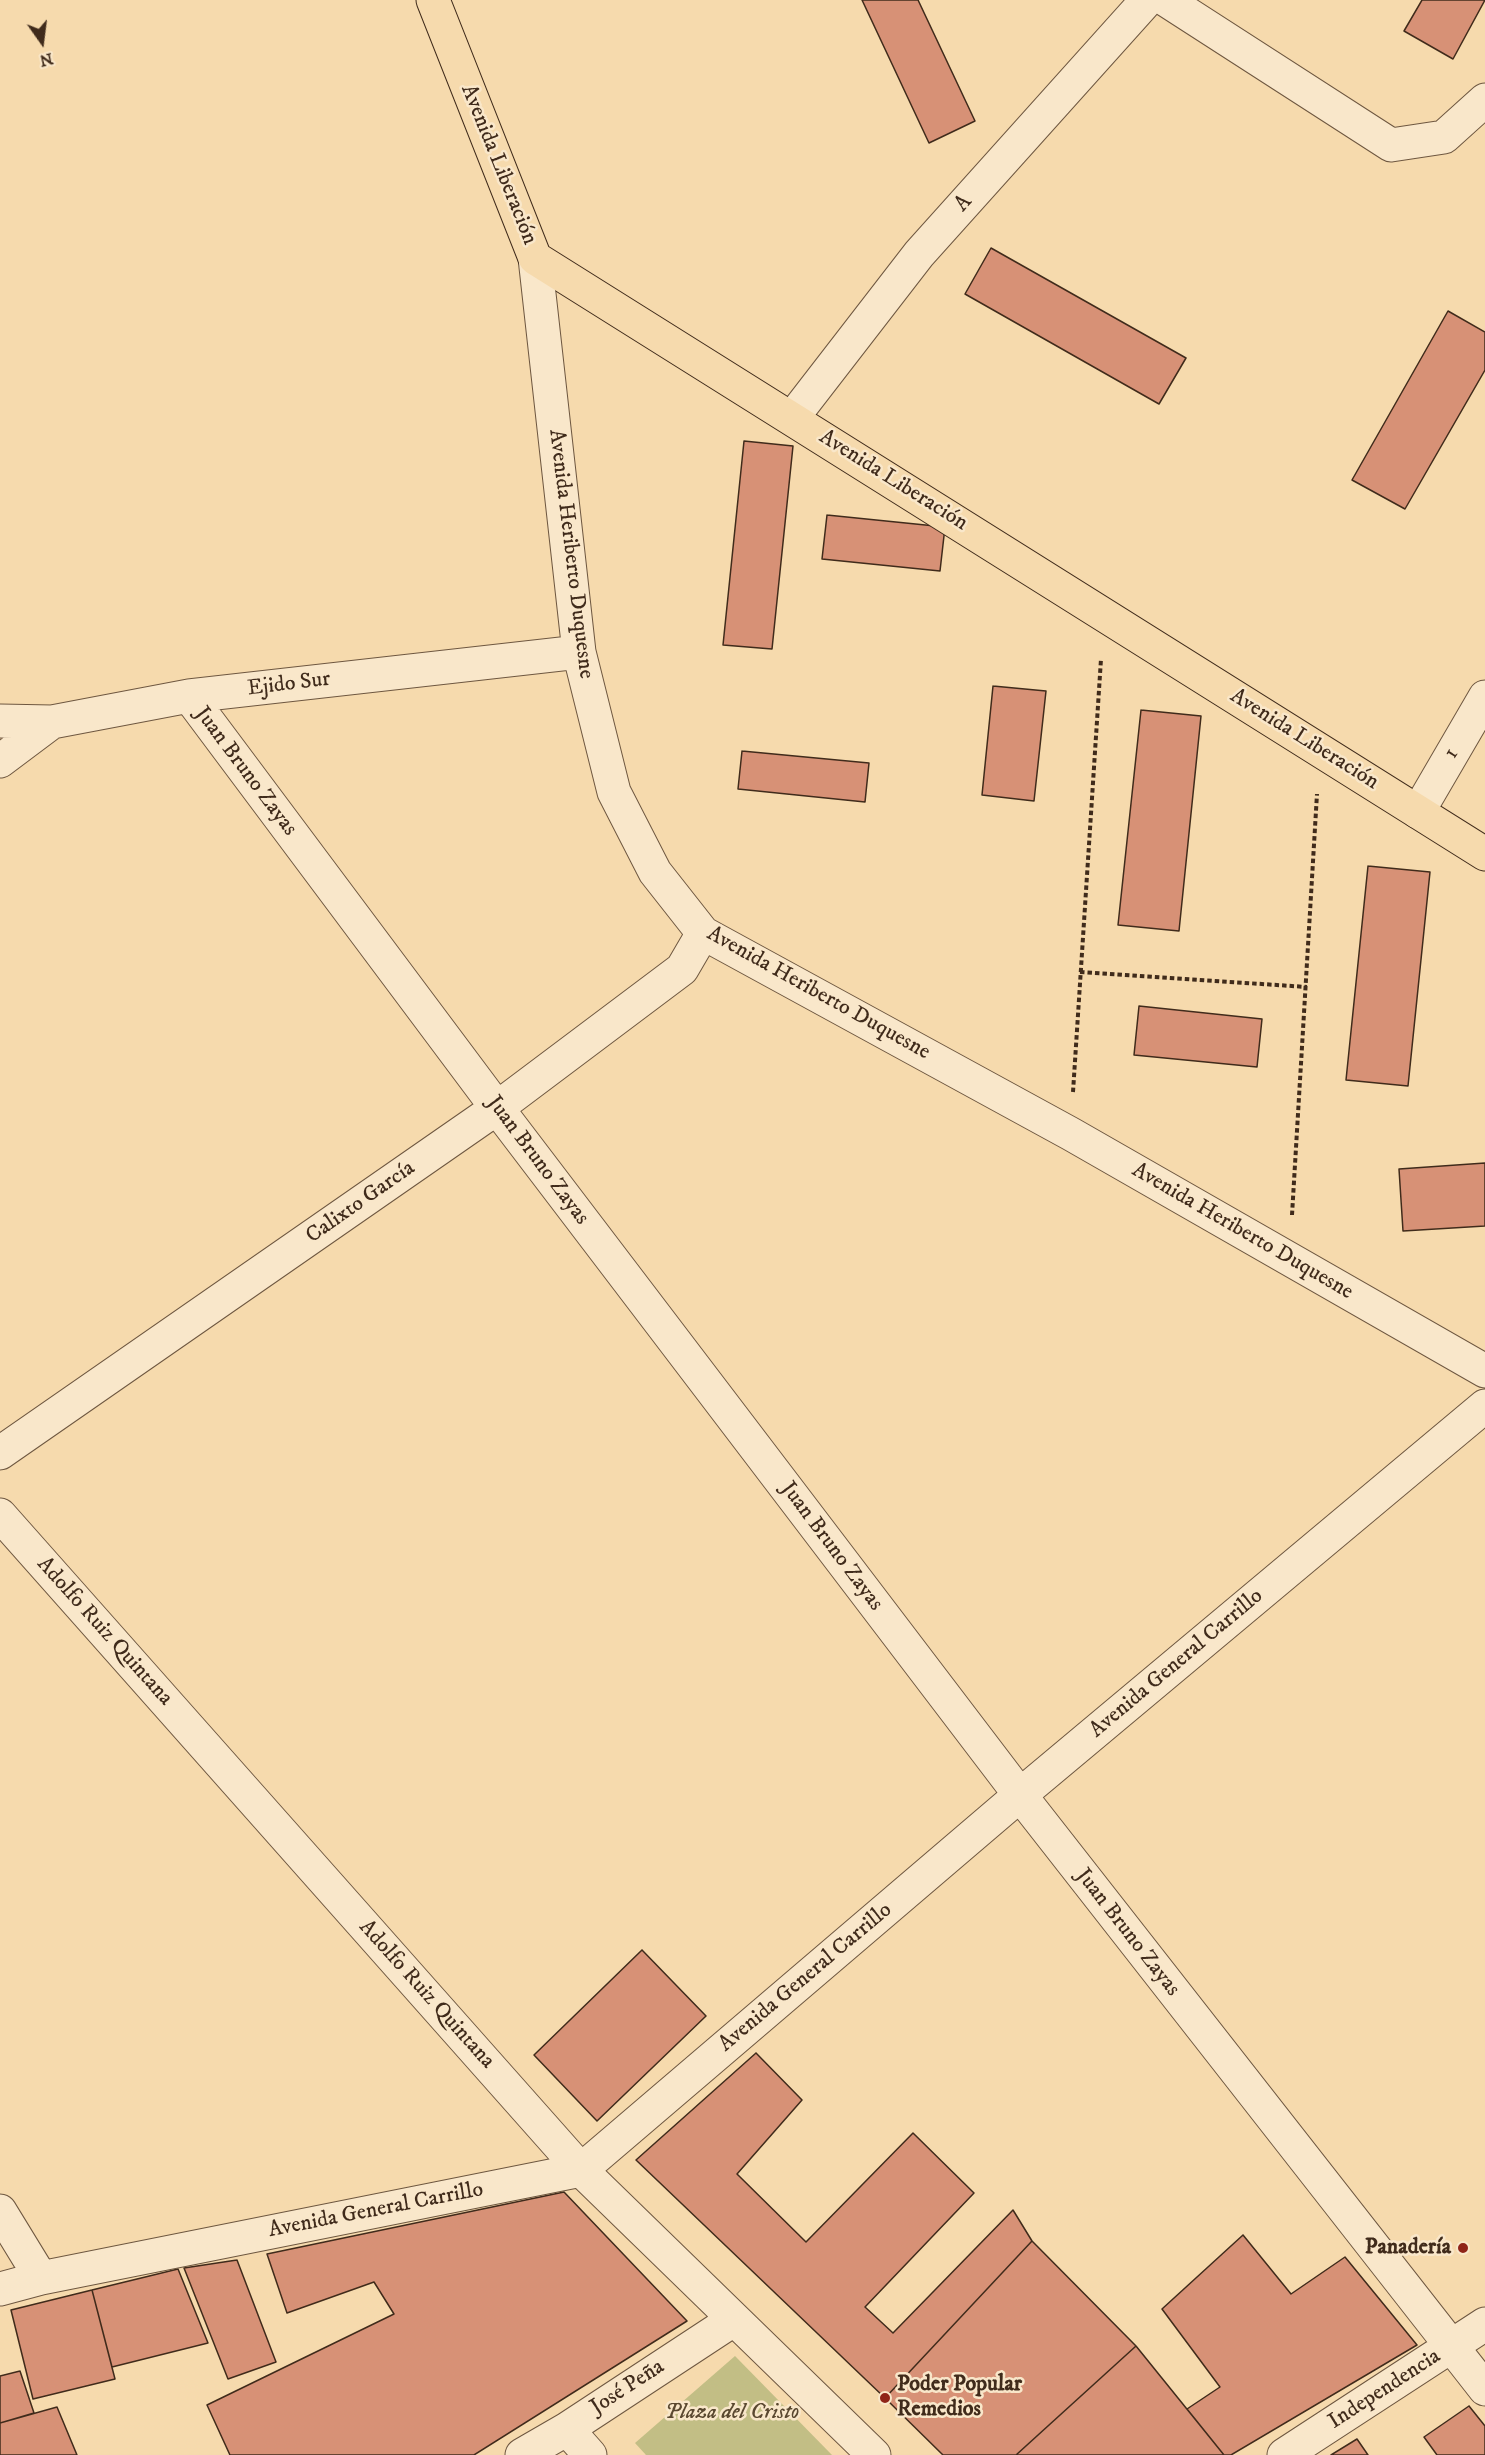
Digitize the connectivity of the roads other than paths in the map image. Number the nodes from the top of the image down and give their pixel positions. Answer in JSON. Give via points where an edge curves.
{"nodes":[{"id":1,"x":433,"y":0,"type":"edge"},
{"id":2,"x":1147,"y":0,"type":"edge"},
{"id":3,"x":1167,"y":0,"type":"edge"},
{"id":4,"x":1485,"y":100,"type":"edge"},
{"id":5,"x":535,"y":258,"type":"junction"},
{"id":6,"x":793,"y":417,"type":"junction"},
{"id":7,"x":579,"y":652,"type":"junction"},
{"id":8,"x":189,"y":696,"type":"junction"},
{"id":9,"x":1485,"y":697,"type":"edge"},
{"id":10,"x":0,"y":721,"type":"edge"},
{"id":11,"x":52,"y":722,"type":"junction"},
{"id":12,"x":0,"y":761,"type":"edge"},
{"id":13,"x":1418,"y":812,"type":"junction"},
{"id":14,"x":1485,"y":854,"type":"edge"},
{"id":15,"x":703,"y":933,"type":"junction"},
{"id":16,"x":497,"y":1108,"type":"junction"},
{"id":17,"x":1485,"y":1371,"type":"edge"},
{"id":18,"x":1485,"y":1406,"type":"edge"},
{"id":19,"x":0,"y":1454,"type":"edge"},
{"id":20,"x":0,"y":1515,"type":"edge"},
{"id":21,"x":1020,"y":1796,"type":"junction"},
{"id":22,"x":581,"y":2170,"type":"junction"},
{"id":23,"x":0,"y":2211,"type":"edge"},
{"id":24,"x":41,"y":2278,"type":"junction"},
{"id":25,"x":0,"y":2289,"type":"edge"},
{"id":26,"x":734,"y":2320,"type":"junction"},
{"id":27,"x":1485,"y":2324,"type":"edge"},
{"id":28,"x":1451,"y":2347,"type":"junction"},
{"id":29,"x":1485,"y":2389,"type":"edge"},
{"id":30,"x":567,"y":2428,"type":"junction"},
{"id":31,"x":522,"y":2455,"type":"edge"},
{"id":32,"x":590,"y":2455,"type":"edge"},
{"id":33,"x":874,"y":2455,"type":"edge"},
{"id":34,"x":1284,"y":2455,"type":"edge"}],
"edges":[{"from":1,"to":5,"type":"main road","name":"Avenida Liberación"},
{"from":2,"to":6,"type":"street","name":"A","via":[[919,254]]},
{"from":3,"to":4,"type":"street","via":[[1391,145],[1444,137]]},
{"from":5,"to":6,"type":"main road","name":"Avenida Liberación"},
{"from":5,"to":7,"type":"street","name":"Avenida Heriberto Duquesne"},
{"from":6,"to":13,"type":"main road","name":"Avenida Liberación"},
{"from":7,"to":8,"type":"street","name":"Ejido Sur"},
{"from":7,"to":15,"type":"street","name":"Avenida Heriberto Duquesne","via":[[614,792],[655,872]]},
{"from":8,"to":11,"type":"street","name":"Ejido Sur"},
{"from":8,"to":16,"type":"street","name":"Juan Bruno Zayas"},
{"from":9,"to":13,"type":"street","name":"1"},
{"from":10,"to":11,"type":"street","name":"Ejido Sur"},
{"from":11,"to":12,"type":"street"},
{"from":13,"to":14,"type":"main road","name":"Avenida Liberación"},
{"from":15,"to":16,"type":"street","name":"Calixto García","via":[[682,969]]},
{"from":15,"to":17,"type":"street","name":"Avenida Heriberto Duquesne","via":[[1071,1134]]},
{"from":16,"to":19,"type":"street","name":"Calixto García"},
{"from":16,"to":21,"type":"street","name":"Juan Bruno Zayas"},
{"from":18,"to":21,"type":"street","name":"Avenida General Carrillo"},
{"from":20,"to":22,"type":"street","name":"Adolfo Ruiz Quintana"},
{"from":21,"to":22,"type":"street","name":"Avenida General Carrillo"},
{"from":21,"to":28,"type":"street","name":"Juan Bruno Zayas"},
{"from":22,"to":24,"type":"street","name":"Avenida General Carrillo"},
{"from":22,"to":26,"type":"street","name":"Adolfo Ruiz Quintana"},
{"from":23,"to":24,"type":"street"},
{"from":24,"to":25,"type":"street","name":"Avenida General Carrillo"},
{"from":26,"to":30,"type":"street","name":"José Peña"},
{"from":26,"to":33,"type":"street","name":"Adolfo Ruiz Quintana"},
{"from":27,"to":28,"type":"street","name":"Independencia"},
{"from":28,"to":29,"type":"street","name":"Juan Bruno Zayas"},
{"from":28,"to":34,"type":"street","name":"Independencia"},
{"from":30,"to":31,"type":"street","name":"José Peña"},
{"from":30,"to":32,"type":"street"}]}
